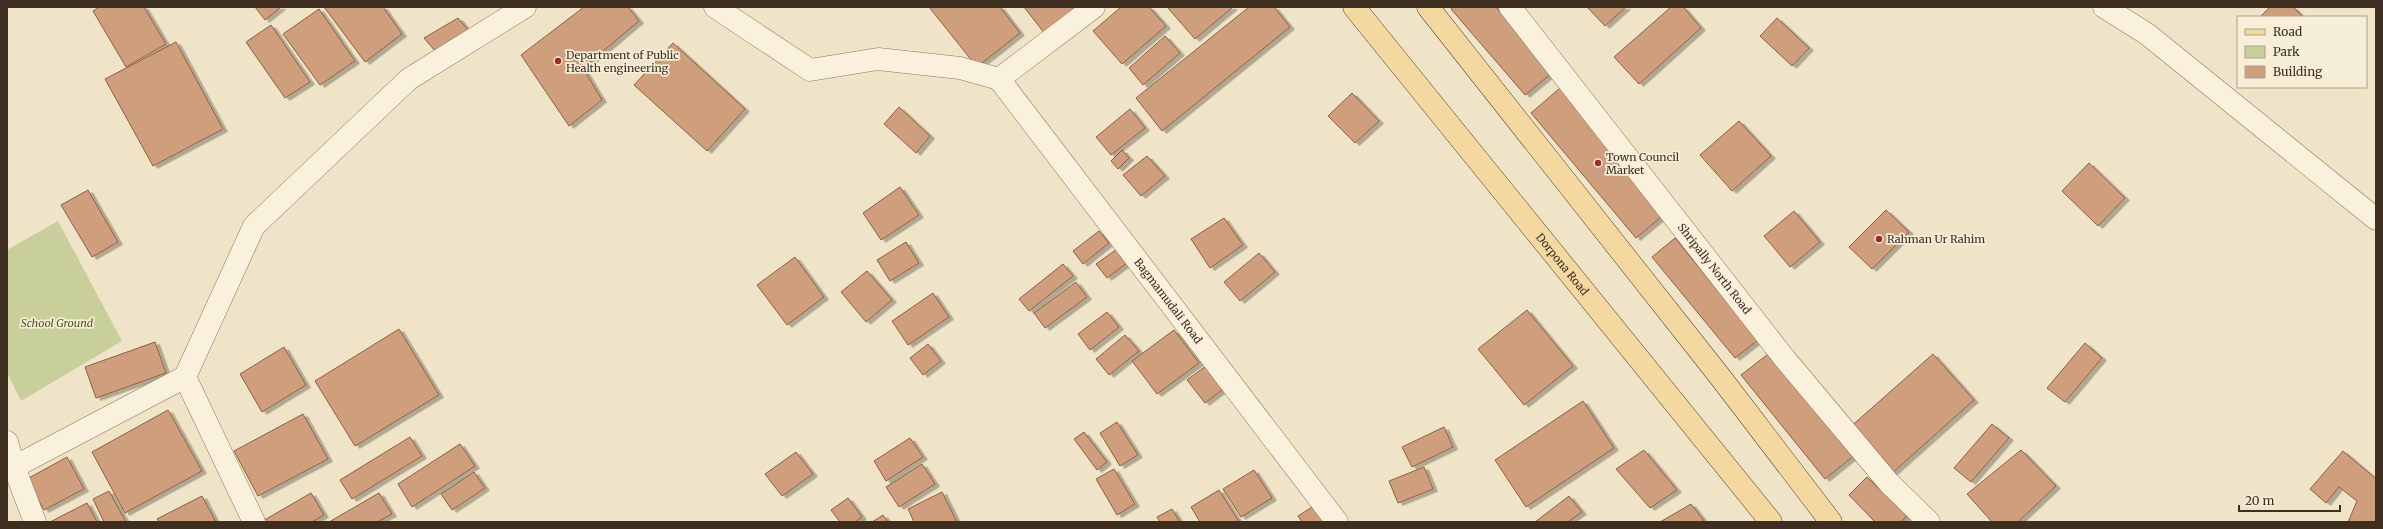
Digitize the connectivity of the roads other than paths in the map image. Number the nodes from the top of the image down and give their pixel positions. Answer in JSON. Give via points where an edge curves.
{"nodes":[{"id":1,"x":525,"y":7,"type":"edge"},
{"id":2,"x":715,"y":7,"type":"edge"},
{"id":3,"x":1094,"y":7,"type":"edge"},
{"id":4,"x":1354,"y":7,"type":"edge"},
{"id":5,"x":1428,"y":7,"type":"edge"},
{"id":6,"x":1510,"y":7,"type":"edge"},
{"id":7,"x":2104,"y":7,"type":"edge"},
{"id":8,"x":999,"y":79,"type":"junction"},
{"id":9,"x":2376,"y":219,"type":"edge"},
{"id":10,"x":185,"y":378,"type":"junction"},
{"id":11,"x":7,"y":442,"type":"edge"},
{"id":12,"x":14,"y":467,"type":"junction"},
{"id":13,"x":35,"y":522,"type":"edge"},
{"id":14,"x":254,"y":522,"type":"edge"},
{"id":15,"x":1337,"y":522,"type":"edge"},
{"id":16,"x":1772,"y":522,"type":"edge"},
{"id":17,"x":1831,"y":522,"type":"edge"},
{"id":18,"x":1929,"y":522,"type":"edge"}],
"edges":[{"from":1,"to":10,"type":"street","via":[[409,80],[254,226]]},
{"from":2,"to":8,"type":"street","via":[[810,70],[878,59],[960,68]]},
{"from":3,"to":8,"type":"street"},
{"from":4,"to":16,"type":"main road","name":"Dorpona Road"},
{"from":5,"to":17,"type":"main road","via":[[1721,378]]},
{"from":6,"to":18,"type":"street","name":"Shripally North Road","via":[[1785,359],[1889,483]]},
{"from":7,"to":9,"type":"street","via":[[2147,34]]},
{"from":8,"to":15,"type":"street","name":"Bagmamudali Road"},
{"from":10,"to":12,"type":"street"},
{"from":10,"to":14,"type":"street"},
{"from":11,"to":12,"type":"street"},
{"from":12,"to":13,"type":"street"}]}
